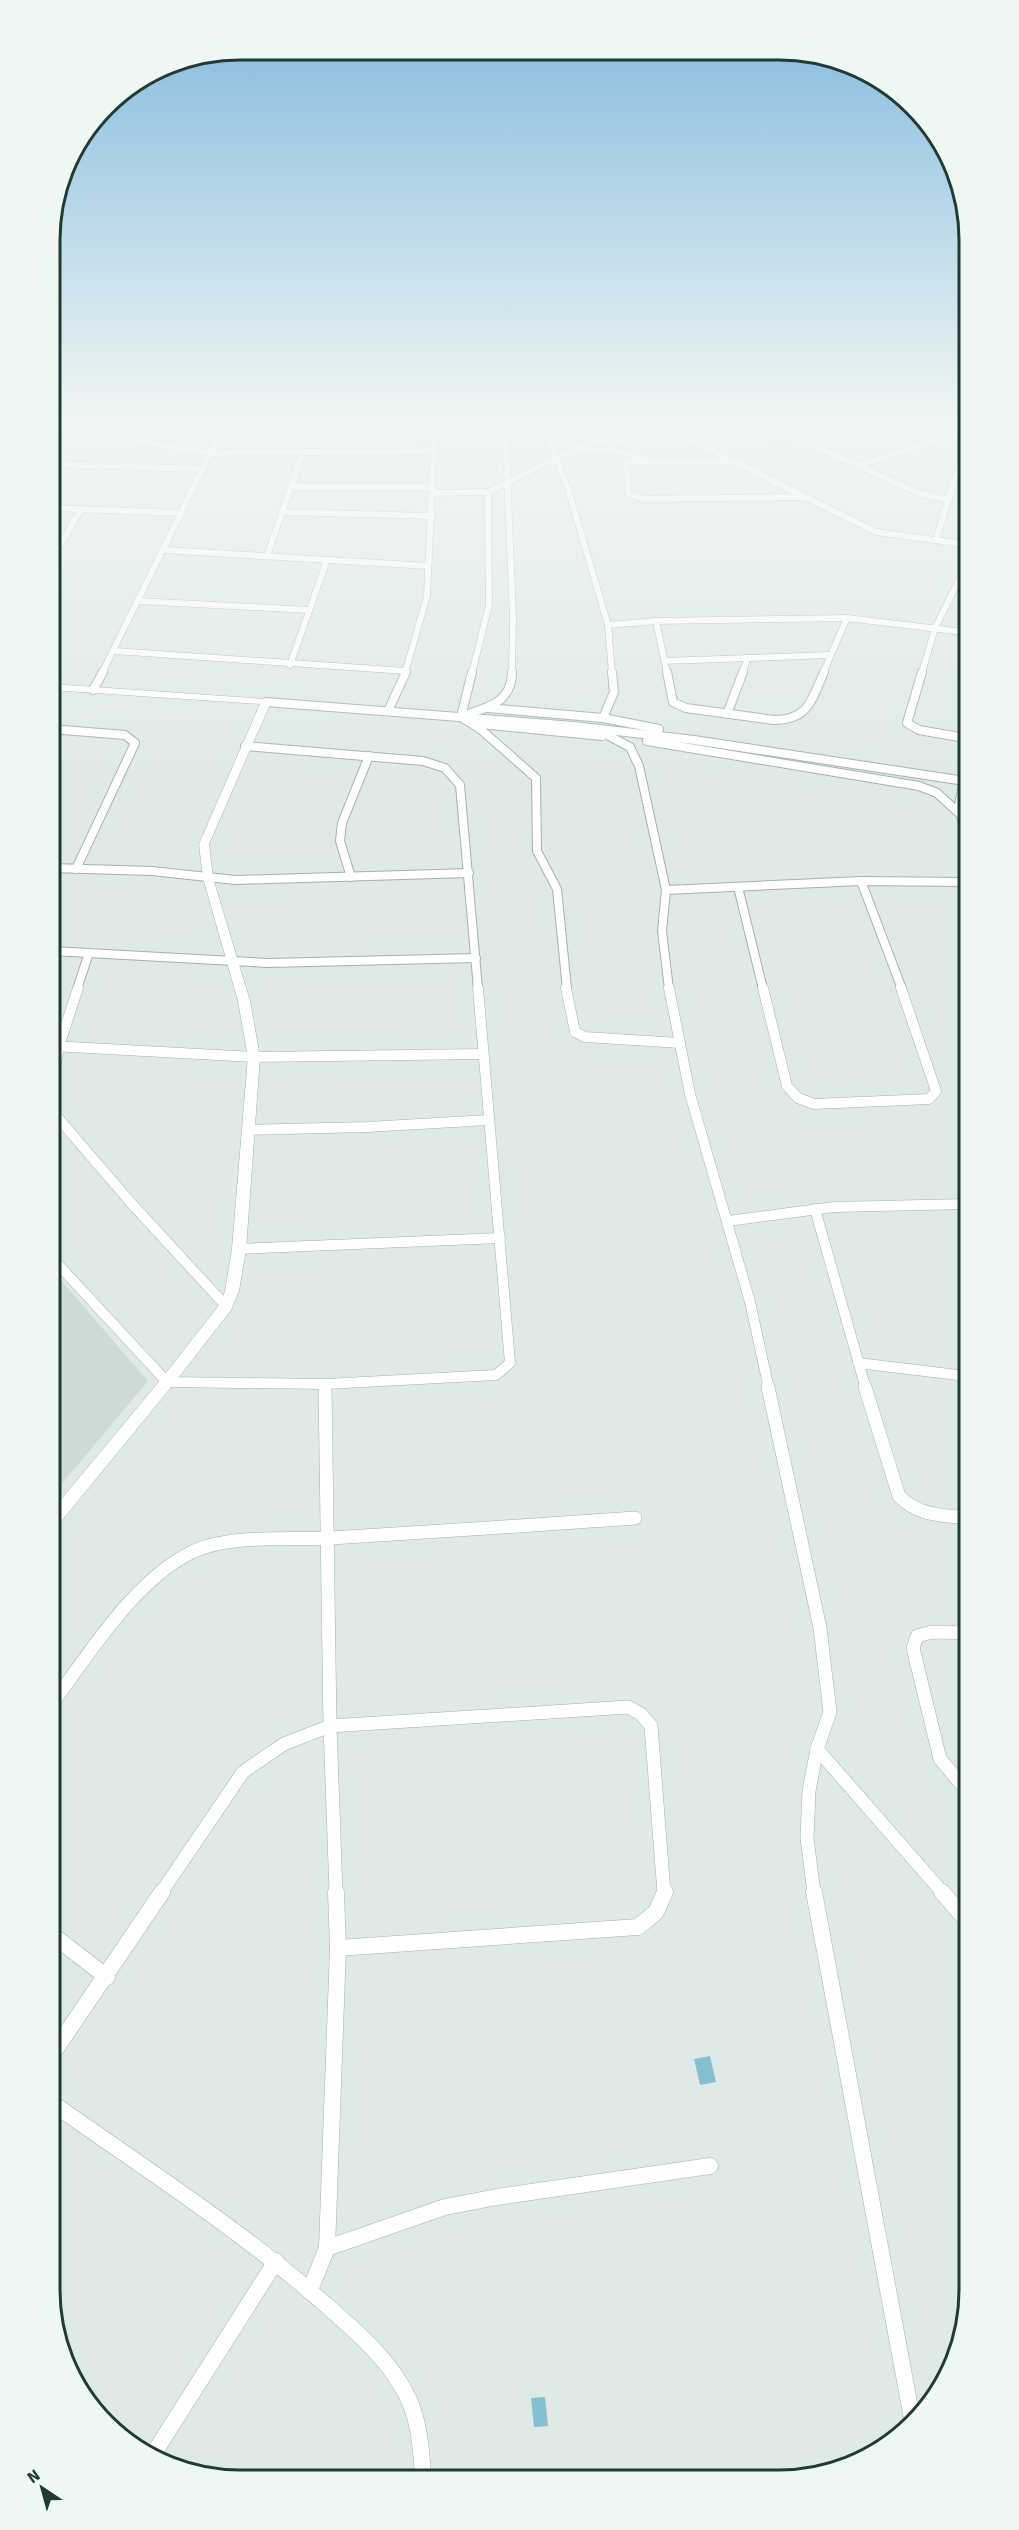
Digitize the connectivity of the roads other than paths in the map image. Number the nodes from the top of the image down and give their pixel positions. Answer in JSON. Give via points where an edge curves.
{"nodes":[{"id":1,"x":169,"y":541,"type":"edge"},
{"id":2,"x":273,"y":541,"type":"edge"},
{"id":3,"x":430,"y":541,"type":"edge"},
{"id":4,"x":488,"y":541,"type":"edge"},
{"id":5,"x":509,"y":541,"type":"edge"},
{"id":6,"x":583,"y":541,"type":"edge"},
{"id":7,"x":943,"y":541,"type":"edge"},
{"id":8,"x":959,"y":543,"type":"edge"},
{"id":9,"x":165,"y":550,"type":"junction"},
{"id":10,"x":267,"y":556,"type":"junction"},
{"id":11,"x":327,"y":560,"type":"junction"},
{"id":12,"x":428,"y":566,"type":"junction"},
{"id":13,"x":959,"y":580,"type":"edge"},
{"id":14,"x":139,"y":601,"type":"junction"},
{"id":15,"x":309,"y":610,"type":"junction"},
{"id":16,"x":847,"y":618,"type":"junction"},
{"id":17,"x":656,"y":621,"type":"junction"},
{"id":18,"x":608,"y":625,"type":"junction"},
{"id":19,"x":935,"y":628,"type":"junction"},
{"id":20,"x":959,"y":631,"type":"edge"},
{"id":21,"x":115,"y":651,"type":"junction"},
{"id":22,"x":831,"y":655,"type":"junction"},
{"id":23,"x":748,"y":658,"type":"junction"},
{"id":24,"x":664,"y":661,"type":"junction"},
{"id":25,"x":290,"y":665,"type":"junction"},
{"id":26,"x":406,"y":671,"type":"junction"},
{"id":27,"x":60,"y":688,"type":"edge"},
{"id":28,"x":93,"y":690,"type":"junction"},
{"id":29,"x":266,"y":702,"type":"junction"},
{"id":30,"x":488,"y":708,"type":"junction"},
{"id":31,"x":388,"y":711,"type":"junction"},
{"id":32,"x":727,"y":714,"type":"junction"},
{"id":33,"x":464,"y":717,"type":"junction"},
{"id":34,"x":603,"y":718,"type":"junction"},
{"id":35,"x":60,"y":730,"type":"edge"},
{"id":36,"x":609,"y":736,"type":"junction"},
{"id":37,"x":959,"y":737,"type":"edge"},
{"id":38,"x":245,"y":746,"type":"junction"},
{"id":39,"x":369,"y":756,"type":"junction"},
{"id":40,"x":959,"y":773,"type":"edge"},
{"id":41,"x":959,"y":780,"type":"edge"},
{"id":42,"x":959,"y":813,"type":"edge"},
{"id":43,"x":60,"y":868,"type":"edge"},
{"id":44,"x":76,"y":869,"type":"junction"},
{"id":45,"x":469,"y":873,"type":"junction"},
{"id":46,"x":351,"y":877,"type":"junction"},
{"id":47,"x":208,"y":878,"type":"junction"},
{"id":48,"x":861,"y":881,"type":"junction"},
{"id":49,"x":959,"y":882,"type":"edge"},
{"id":50,"x":738,"y":887,"type":"junction"},
{"id":51,"x":666,"y":890,"type":"junction"},
{"id":52,"x":60,"y":951,"type":"edge"},
{"id":53,"x":89,"y":953,"type":"junction"},
{"id":54,"x":476,"y":958,"type":"junction"},
{"id":55,"x":233,"y":961,"type":"junction"},
{"id":56,"x":60,"y":1035,"type":"edge"},
{"id":57,"x":680,"y":1043,"type":"junction"},
{"id":58,"x":60,"y":1046,"type":"edge"},
{"id":59,"x":483,"y":1054,"type":"junction"},
{"id":60,"x":254,"y":1057,"type":"junction"},
{"id":61,"x":60,"y":1120,"type":"edge"},
{"id":62,"x":489,"y":1120,"type":"junction"},
{"id":63,"x":249,"y":1130,"type":"junction"},
{"id":64,"x":959,"y":1207,"type":"edge"},
{"id":65,"x":815,"y":1209,"type":"junction"},
{"id":66,"x":728,"y":1221,"type":"junction"},
{"id":67,"x":500,"y":1238,"type":"junction"},
{"id":68,"x":239,"y":1249,"type":"junction"},
{"id":69,"x":60,"y":1267,"type":"edge"},
{"id":70,"x":226,"y":1306,"type":"junction"},
{"id":71,"x":858,"y":1363,"type":"junction"},
{"id":72,"x":959,"y":1375,"type":"edge"},
{"id":73,"x":167,"y":1382,"type":"junction"},
{"id":74,"x":325,"y":1384,"type":"junction"},
{"id":75,"x":60,"y":1512,"type":"edge"},
{"id":76,"x":959,"y":1517,"type":"edge"},
{"id":77,"x":635,"y":1518,"type":"dead end"},
{"id":78,"x":329,"y":1538,"type":"junction"},
{"id":79,"x":959,"y":1633,"type":"edge"},
{"id":80,"x":60,"y":1693,"type":"edge"},
{"id":81,"x":330,"y":1726,"type":"junction"},
{"id":82,"x":817,"y":1749,"type":"junction"},
{"id":83,"x":959,"y":1781,"type":"edge"},
{"id":84,"x":959,"y":1912,"type":"edge"},
{"id":85,"x":60,"y":1941,"type":"edge"},
{"id":86,"x":338,"y":1948,"type":"junction"},
{"id":87,"x":107,"y":1977,"type":"junction"},
{"id":88,"x":60,"y":2043,"type":"edge"},
{"id":89,"x":60,"y":2109,"type":"edge"},
{"id":90,"x":710,"y":2166,"type":"dead end"},
{"id":91,"x":327,"y":2248,"type":"junction"},
{"id":92,"x":276,"y":2261,"type":"junction"},
{"id":93,"x":309,"y":2290,"type":"junction"},
{"id":94,"x":911,"y":2412,"type":"edge"},
{"id":95,"x":156,"y":2449,"type":"edge"},
{"id":96,"x":422,"y":2470,"type":"edge"}],
"edges":[{"from":1,"to":9,"type":"street"},
{"from":2,"to":10,"type":"street"},
{"from":3,"to":12,"type":"street"},
{"from":4,"to":33,"type":"street","via":[[489,605]]},
{"from":5,"to":30,"type":"street","via":[[512,686]]},
{"from":6,"to":18,"type":"street"},
{"from":7,"to":8,"type":"street"},
{"from":9,"to":10,"type":"street"},
{"from":9,"to":14,"type":"street"},
{"from":10,"to":11,"type":"street"},
{"from":11,"to":12,"type":"street"},
{"from":11,"to":15,"type":"street"},
{"from":12,"to":26,"type":"street","via":[[427,596]]},
{"from":13,"to":19,"type":"street"},
{"from":14,"to":15,"type":"street"},
{"from":14,"to":21,"type":"street"},
{"from":15,"to":25,"type":"street"},
{"from":16,"to":17,"type":"street"},
{"from":16,"to":19,"type":"street"},
{"from":16,"to":22,"type":"street"},
{"from":17,"to":18,"type":"street"},
{"from":17,"to":24,"type":"street"},
{"from":18,"to":34,"type":"street","via":[[614,692]]},
{"from":19,"to":20,"type":"street"},
{"from":19,"to":37,"type":"street","via":[[907,723],[918,730]]},
{"from":21,"to":25,"type":"street"},
{"from":21,"to":28,"type":"street"},
{"from":22,"to":23,"type":"street"},
{"from":22,"to":32,"type":"street","via":[[804,712],[785,720]]},
{"from":23,"to":24,"type":"street"},
{"from":23,"to":32,"type":"street"},
{"from":24,"to":32,"type":"street","via":[[673,702],[686,708]]},
{"from":25,"to":26,"type":"street"},
{"from":26,"to":31,"type":"street"},
{"from":27,"to":28,"type":"street"},
{"from":28,"to":29,"type":"street"},
{"from":29,"to":31,"type":"street"},
{"from":29,"to":38,"type":"street"},
{"from":30,"to":33,"type":"street"},
{"from":30,"to":34,"type":"street"},
{"from":31,"to":33,"type":"street"},
{"from":33,"to":36,"type":"street","via":[[495,727]]},
{"from":33,"to":41,"type":"street","via":[[664,736]]},
{"from":33,"to":57,"type":"street","via":[[536,778],[537,851],[557,889],[575,1032],[585,1037]]},
{"from":34,"to":40,"type":"street"},
{"from":35,"to":44,"type":"street","via":[[125,735],[135,743]]},
{"from":36,"to":42,"type":"street","via":[[919,786],[937,793]]},
{"from":36,"to":51,"type":"street","via":[[630,747],[639,766]]},
{"from":38,"to":39,"type":"street"},
{"from":38,"to":47,"type":"street","via":[[204,840]]},
{"from":39,"to":45,"type":"street","via":[[423,760],[445,768],[455,777],[460,785]]},
{"from":39,"to":46,"type":"street","via":[[342,823],[340,841]]},
{"from":43,"to":44,"type":"street"},
{"from":44,"to":47,"type":"street","via":[[152,871]]},
{"from":45,"to":46,"type":"street"},
{"from":45,"to":54,"type":"street"},
{"from":46,"to":47,"type":"street"},
{"from":47,"to":55,"type":"street"},
{"from":48,"to":49,"type":"street"},
{"from":48,"to":50,"type":"street"},
{"from":48,"to":50,"type":"street","via":[[936,1091],[929,1099],[814,1104],[791,1093]]},
{"from":50,"to":51,"type":"street"},
{"from":51,"to":57,"type":"street","via":[[662,931]]},
{"from":52,"to":53,"type":"street"},
{"from":53,"to":55,"type":"street"},
{"from":53,"to":56,"type":"street"},
{"from":54,"to":55,"type":"street","via":[[315,964]]},
{"from":54,"to":59,"type":"street"},
{"from":55,"to":60,"type":"street"},
{"from":57,"to":66,"type":"street"},
{"from":58,"to":60,"type":"street"},
{"from":59,"to":60,"type":"street"},
{"from":59,"to":62,"type":"street"},
{"from":60,"to":63,"type":"street"},
{"from":61,"to":70,"type":"street"},
{"from":62,"to":63,"type":"street"},
{"from":62,"to":67,"type":"street"},
{"from":63,"to":68,"type":"street"},
{"from":64,"to":65,"type":"street"},
{"from":65,"to":66,"type":"street"},
{"from":65,"to":71,"type":"street"},
{"from":66,"to":82,"type":"street","via":[[750,1302],[820,1628],[830,1712]]},
{"from":67,"to":68,"type":"street"},
{"from":67,"to":74,"type":"street","via":[[511,1358],[507,1368],[495,1375]]},
{"from":68,"to":70,"type":"street"},
{"from":69,"to":73,"type":"street"},
{"from":70,"to":73,"type":"street"},
{"from":71,"to":72,"type":"street"},
{"from":71,"to":76,"type":"street","via":[[899,1496],[919,1512]]},
{"from":73,"to":74,"type":"street"},
{"from":73,"to":75,"type":"street"},
{"from":74,"to":78,"type":"street"},
{"from":77,"to":78,"type":"street"},
{"from":78,"to":80,"type":"street","via":[[214,1542],[187,1554],[118,1616]]},
{"from":78,"to":81,"type":"street"},
{"from":79,"to":83,"type":"street","via":[[924,1633],[917,1636],[913,1648],[940,1759]]},
{"from":81,"to":86,"type":"street"},
{"from":81,"to":86,"type":"street","via":[[635,1709],[651,1726],[665,1891],[656,1913],[638,1927]]},
{"from":81,"to":87,"type":"street","via":[[272,1750],[243,1772]]},
{"from":82,"to":84,"type":"street"},
{"from":82,"to":94,"type":"street","via":[[807,1826],[811,1876]]},
{"from":85,"to":87,"type":"street"},
{"from":86,"to":91,"type":"street"},
{"from":87,"to":88,"type":"street"},
{"from":89,"to":92,"type":"street"},
{"from":90,"to":91,"type":"street","via":[[444,2207]]},
{"from":91,"to":93,"type":"street"},
{"from":92,"to":93,"type":"street"},
{"from":92,"to":95,"type":"street"},
{"from":93,"to":96,"type":"street","via":[[390,2368],[409,2400],[419,2429]]}]}
